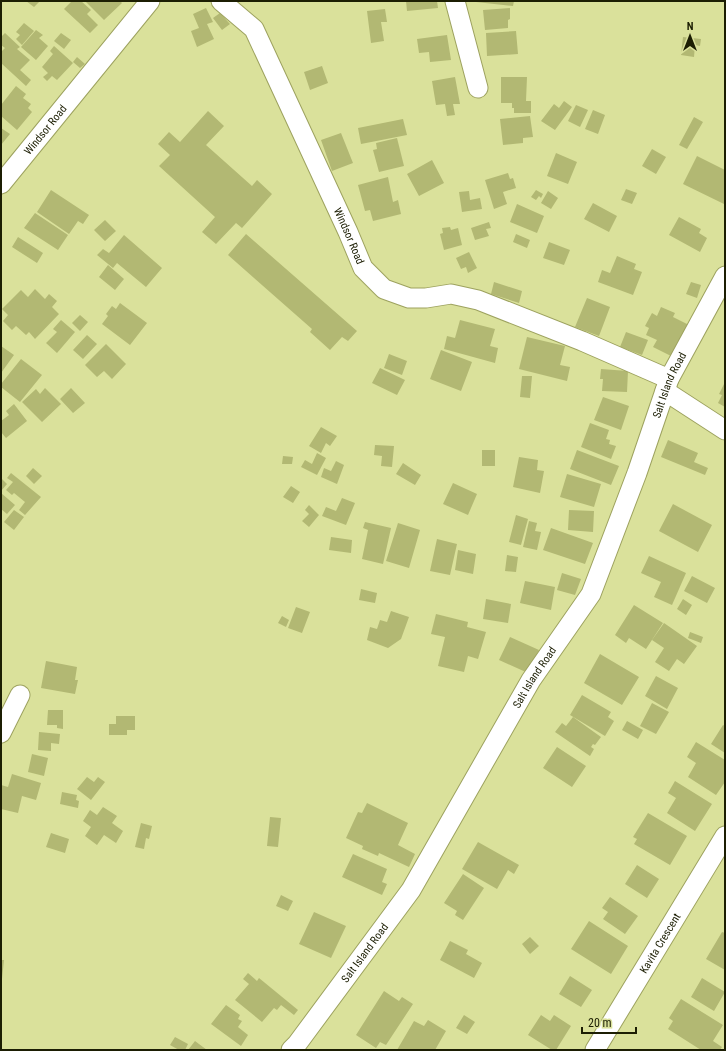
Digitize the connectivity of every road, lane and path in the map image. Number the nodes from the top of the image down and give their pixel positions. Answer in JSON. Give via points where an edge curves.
{"nodes":[{"id":1,"x":221,"y":1,"type":"edge"},
{"id":2,"x":455,"y":1,"type":"edge"},
{"id":3,"x":141,"y":4,"type":"edge"},
{"id":4,"x":478,"y":88,"type":"dead end"},
{"id":5,"x":1,"y":184,"type":"edge"},
{"id":6,"x":725,"y":276,"type":"edge"},
{"id":7,"x":667,"y":385,"type":"junction"},
{"id":8,"x":725,"y":430,"type":"edge"},
{"id":9,"x":20,"y":695,"type":"dead end"},
{"id":10,"x":1,"y":733,"type":"edge"},
{"id":11,"x":725,"y":836,"type":"edge"},
{"id":12,"x":299,"y":1048,"type":"edge"},
{"id":13,"x":595,"y":1050,"type":"edge"}],
"edges":[{"from":1,"to":7,"type":"street","name":"Windsor Road","via":[[254,29],[363,268],[384,289],[409,298],[451,294],[478,300],[582,341]]},
{"from":2,"to":4,"type":"street"},
{"from":3,"to":5,"type":"street","name":"Windsor Road"},
{"from":6,"to":7,"type":"street","name":"Salt Island Road"},
{"from":7,"to":8,"type":"street"},
{"from":7,"to":12,"type":"street","name":"Salt Island Road","via":[[591,594],[531,680],[411,890]]},
{"from":9,"to":10,"type":"street"},
{"from":11,"to":13,"type":"street","name":"Kavita Crescent"}]}
